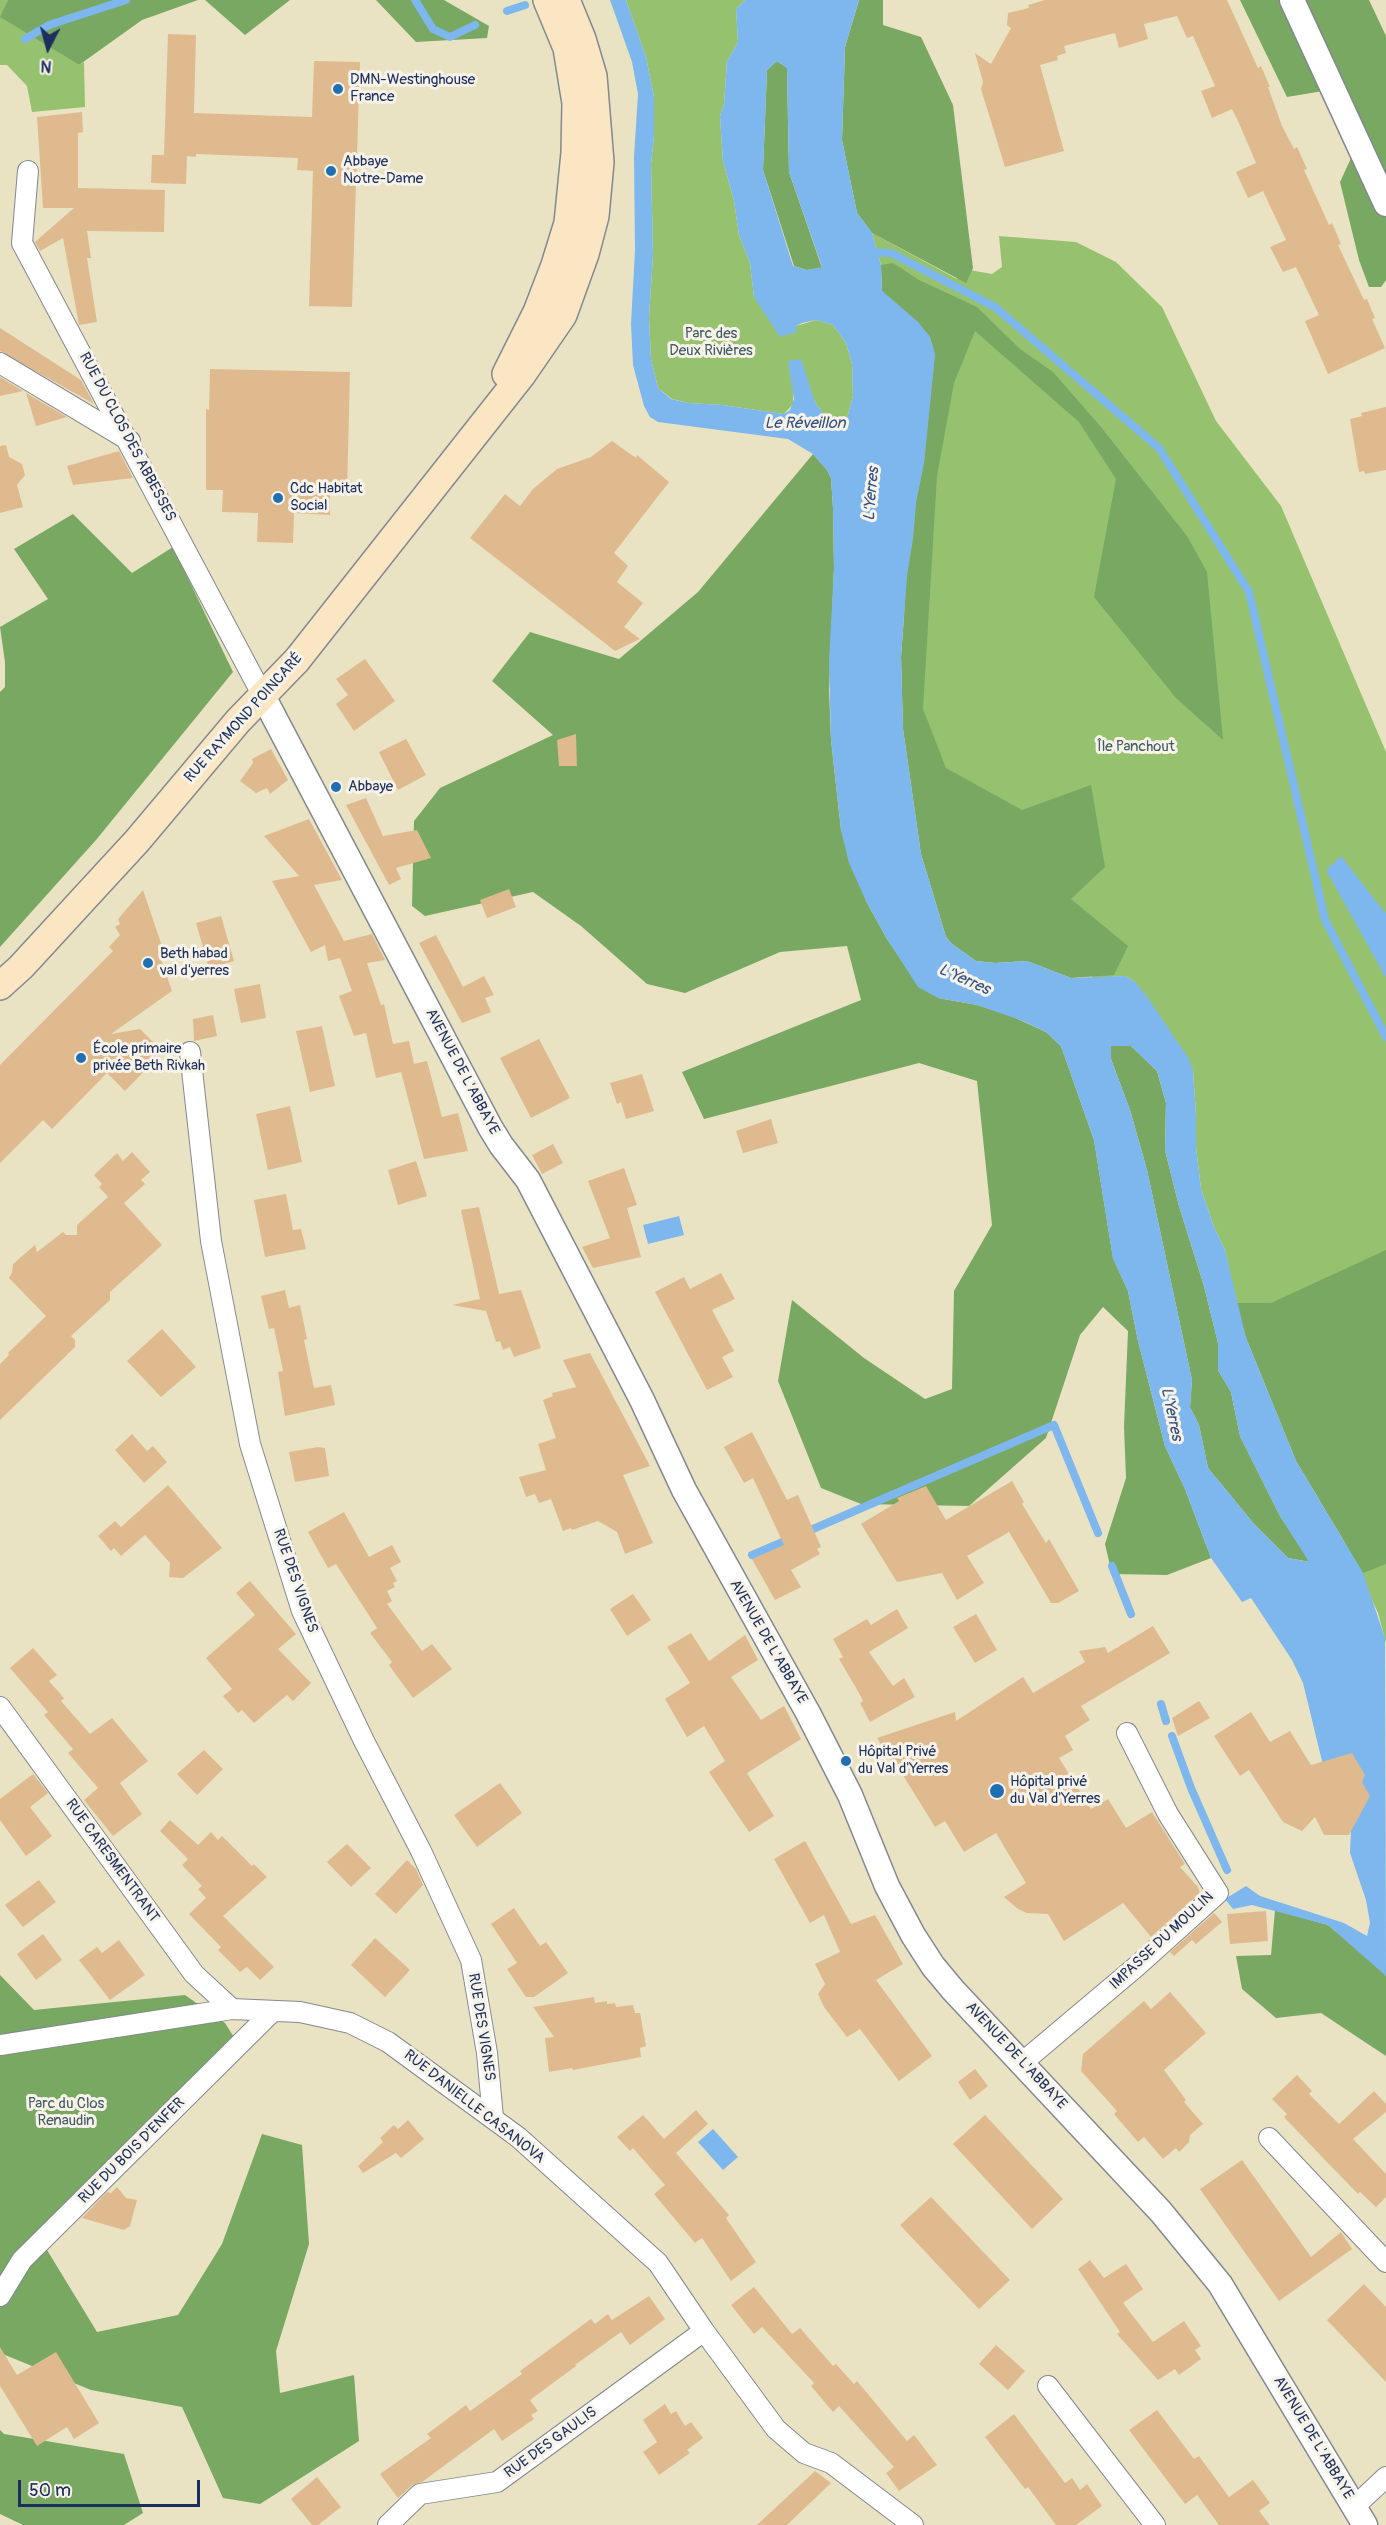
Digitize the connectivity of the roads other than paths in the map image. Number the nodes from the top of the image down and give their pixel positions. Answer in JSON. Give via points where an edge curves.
{"nodes":[{"id":1,"x":547,"y":0,"type":"edge"},
{"id":2,"x":566,"y":0,"type":"edge"},
{"id":3,"x":1292,"y":0,"type":"edge"},
{"id":4,"x":1308,"y":0,"type":"edge"},
{"id":5,"x":28,"y":171,"type":"dead end"},
{"id":6,"x":1386,"y":172,"type":"edge"},
{"id":7,"x":1386,"y":204,"type":"edge"},
{"id":8,"x":0,"y":363,"type":"edge"},
{"id":9,"x":473,"y":436,"type":"junction"},
{"id":10,"x":130,"y":441,"type":"junction"},
{"id":11,"x":263,"y":696,"type":"junction"},
{"id":12,"x":0,"y":986,"type":"edge"},
{"id":13,"x":190,"y":1052,"type":"dead end"},
{"id":14,"x":0,"y":1707,"type":"edge"},
{"id":15,"x":1128,"y":1733,"type":"dead end"},
{"id":16,"x":232,"y":2008,"type":"junction"},
{"id":17,"x":272,"y":2012,"type":"junction"},
{"id":18,"x":0,"y":2045,"type":"edge"},
{"id":19,"x":1023,"y":2062,"type":"junction"},
{"id":20,"x":493,"y":2118,"type":"junction"},
{"id":21,"x":1269,"y":2138,"type":"dead end"},
{"id":22,"x":1386,"y":2262,"type":"edge"},
{"id":23,"x":0,"y":2296,"type":"edge"},
{"id":24,"x":704,"y":2331,"type":"junction"},
{"id":25,"x":1048,"y":2385,"type":"dead end"},
{"id":26,"x":1386,"y":2477,"type":"edge"},
{"id":27,"x":1359,"y":2516,"type":"edge"},
{"id":28,"x":388,"y":2525,"type":"edge"},
{"id":29,"x":913,"y":2525,"type":"edge"},
{"id":30,"x":1155,"y":2525,"type":"edge"}],
"edges":[{"from":1,"to":9,"type":"main road","name":"RUE RAYMOND POINCARÉ","via":[[567,48],[576,103],[568,223],[537,312]]},
{"from":2,"to":9,"type":"main road","name":"RUE RAYMOND POINCARÉ","via":[[593,76],[600,162],[595,216],[563,315]]},
{"from":3,"to":7,"type":"street"},
{"from":4,"to":6,"type":"street"},
{"from":5,"to":10,"type":"street","name":"RUE DU CLOS DES ABBESSES","via":[[22,243]]},
{"from":8,"to":10,"type":"street"},
{"from":9,"to":11,"type":"main road","name":"RUE RAYMOND POINCARÉ","via":[[297,660]]},
{"from":10,"to":11,"type":"street","name":"RUE DU CLOS DES ABBESSES"},
{"from":11,"to":12,"type":"main road","name":"RUE RAYMOND POINCARÉ","via":[[137,841]]},
{"from":11,"to":19,"type":"street","name":"AVENUE DE L'ABBAYE","via":[[490,1128],[528,1180],[642,1400],[688,1499],[808,1713],[854,1803],[887,1886],[913,1935],[953,1990]]},
{"from":13,"to":20,"type":"street","name":"RUE DES VIGNES","via":[[211,1241],[250,1444],[302,1611],[471,1960],[487,2053]]},
{"from":14,"to":16,"type":"street","name":"RUE CARESMENTRANT","via":[[194,1974]]},
{"from":15,"to":19,"type":"street","name":"IMPASSE DU MOULIN","via":[[1168,1815],[1218,1893]]},
{"from":16,"to":17,"type":"street","name":"RUE DANIELLE CASANOVA"},
{"from":16,"to":18,"type":"street","name":"RUE DANIELLE CASANOVA"},
{"from":17,"to":20,"type":"street","name":"RUE DANIELLE CASANOVA","via":[[300,2012],[350,2024],[388,2042]]},
{"from":17,"to":23,"type":"street","name":"RUE DU BOIS D'ENFER","via":[[22,2260]]},
{"from":19,"to":27,"type":"street","name":"AVENUE DE L'ABBAYE","via":[[1161,2212],[1220,2284]]},
{"from":20,"to":24,"type":"street","name":"RUE DANIELLE CASANOVA","via":[[658,2263]]},
{"from":21,"to":22,"type":"street"},
{"from":24,"to":28,"type":"street","name":"RUE DES GAULIS","via":[[497,2482],[420,2494]]},
{"from":24,"to":29,"type":"street","name":"RUE DANIELLE CASANOVA","via":[[776,2429],[804,2453],[831,2463]]},
{"from":25,"to":30,"type":"street"},
{"from":26,"to":27,"type":"street"}]}
